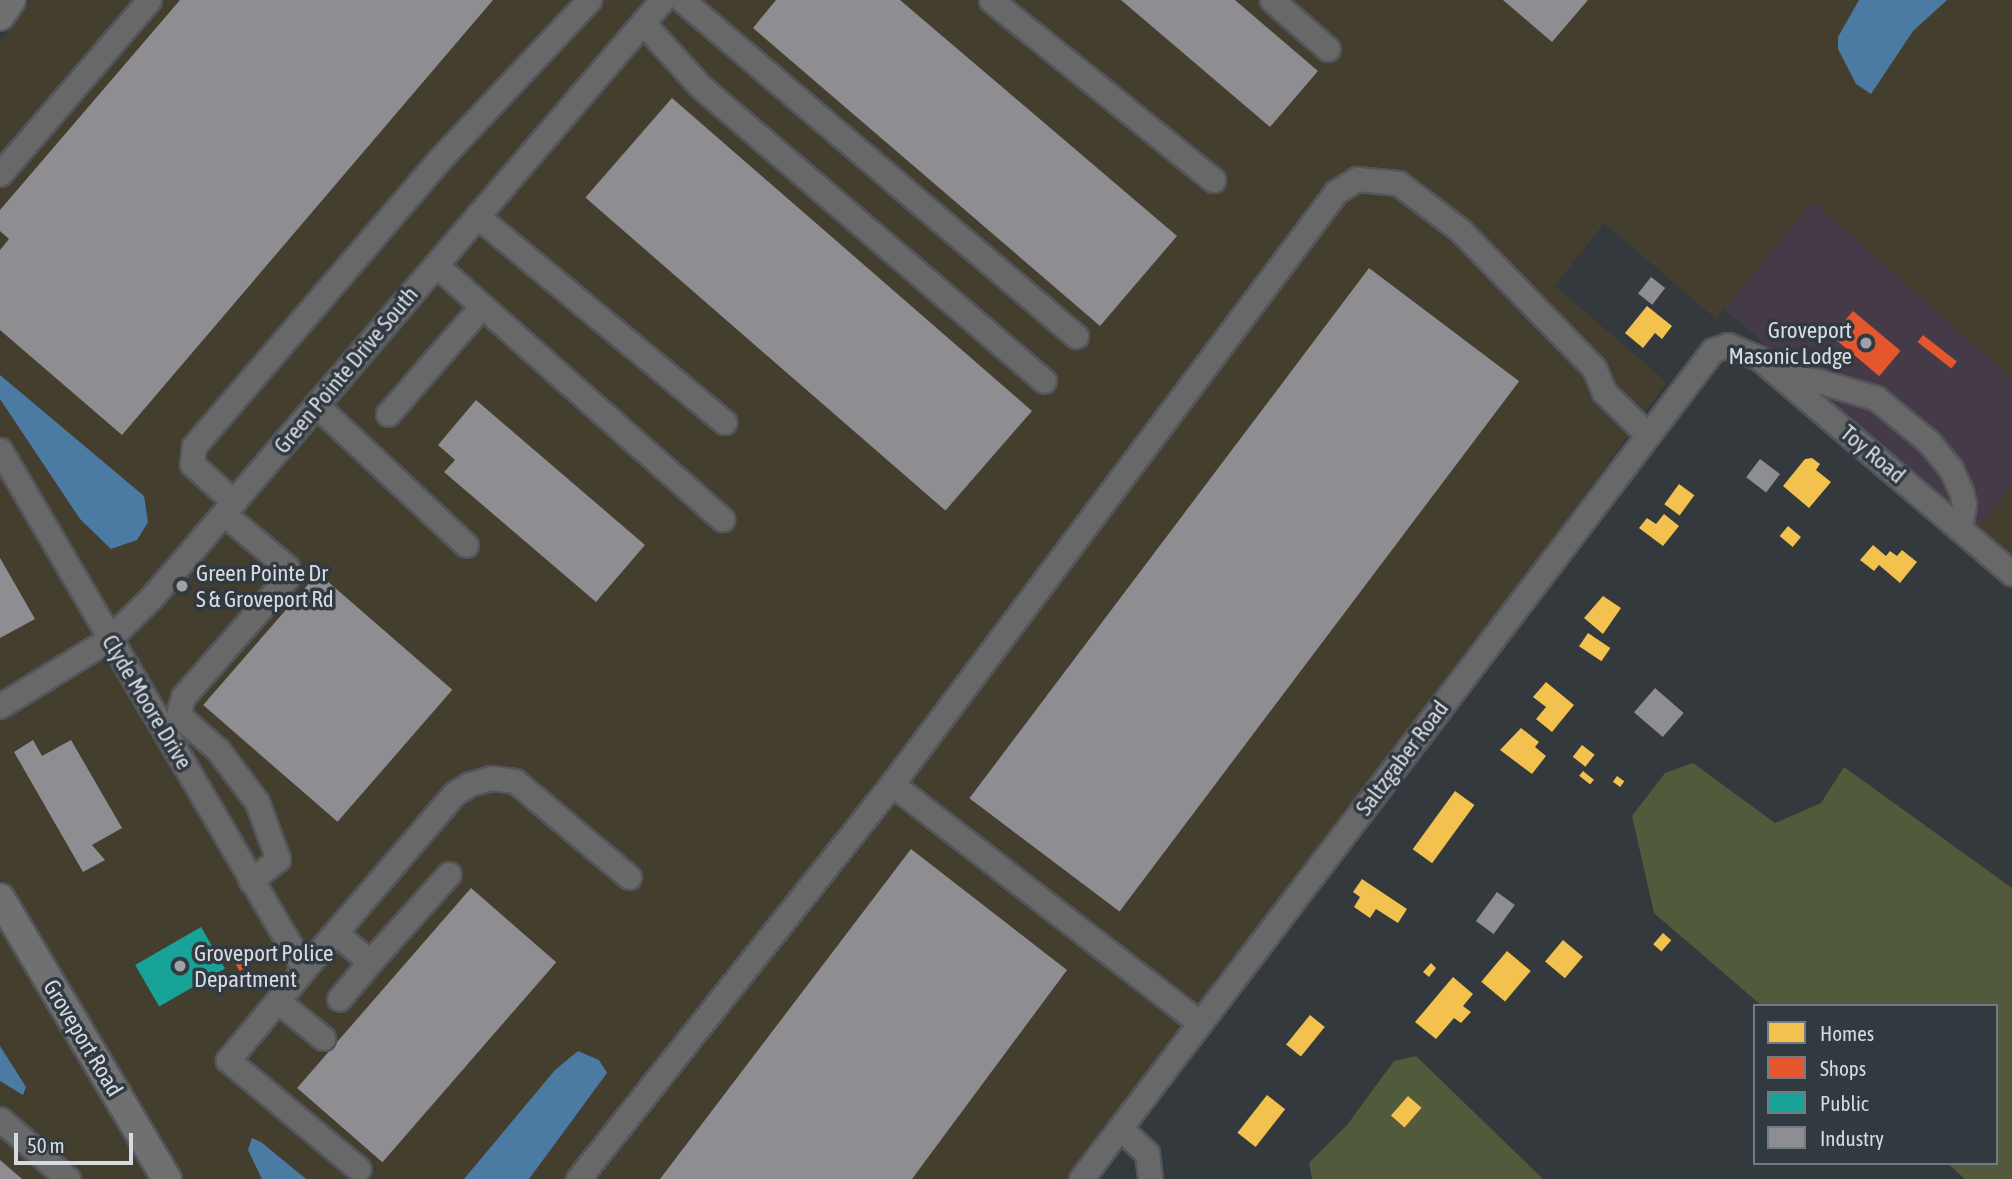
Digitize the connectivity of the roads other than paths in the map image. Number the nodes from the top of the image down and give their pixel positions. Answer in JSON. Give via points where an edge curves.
{"nodes":[{"id":1,"x":11,"y":0,"type":"edge"},
{"id":2,"x":149,"y":0,"type":"edge"},
{"id":3,"x":589,"y":0,"type":"edge"},
{"id":4,"x":662,"y":0,"type":"edge"},
{"id":5,"x":682,"y":0,"type":"edge"},
{"id":6,"x":991,"y":0,"type":"edge"},
{"id":7,"x":1272,"y":0,"type":"edge"},
{"id":8,"x":0,"y":16,"type":"edge"},
{"id":9,"x":643,"y":23,"type":"junction"},
{"id":10,"x":1328,"y":48,"type":"dead end"},
{"id":11,"x":0,"y":174,"type":"edge"},
{"id":12,"x":1213,"y":180,"type":"dead end"},
{"id":13,"x":477,"y":216,"type":"junction"},
{"id":14,"x":436,"y":265,"type":"junction"},
{"id":15,"x":482,"y":306,"type":"junction"},
{"id":16,"x":1076,"y":336,"type":"dead end"},
{"id":17,"x":1728,"y":345,"type":"joint"},
{"id":18,"x":1782,"y":376,"type":"junction"},
{"id":19,"x":1044,"y":382,"type":"dead end"},
{"id":20,"x":316,"y":405,"type":"junction"},
{"id":21,"x":387,"y":414,"type":"dead end"},
{"id":22,"x":724,"y":422,"type":"dead end"},
{"id":23,"x":1646,"y":433,"type":"junction"},
{"id":24,"x":0,"y":450,"type":"edge"},
{"id":25,"x":229,"y":508,"type":"junction"},
{"id":26,"x":722,"y":519,"type":"dead end"},
{"id":27,"x":1960,"y":529,"type":"junction"},
{"id":28,"x":466,"y":545,"type":"dead end"},
{"id":29,"x":2012,"y":573,"type":"edge"},
{"id":30,"x":109,"y":639,"type":"junction"},
{"id":31,"x":0,"y":706,"type":"edge"},
{"id":32,"x":169,"y":720,"type":"junction"},
{"id":33,"x":892,"y":784,"type":"junction"},
{"id":34,"x":449,"y":874,"type":"dead end"},
{"id":35,"x":629,"y":877,"type":"dead end"},
{"id":36,"x":250,"y":881,"type":"junction"},
{"id":37,"x":0,"y":898,"type":"edge"},
{"id":38,"x":336,"y":933,"type":"junction"},
{"id":39,"x":298,"y":961,"type":"junction"},
{"id":40,"x":370,"y":962,"type":"junction"},
{"id":41,"x":339,"y":999,"type":"dead end"},
{"id":42,"x":279,"y":1002,"type":"junction"},
{"id":43,"x":1200,"y":1023,"type":"junction"},
{"id":44,"x":323,"y":1038,"type":"dead end"},
{"id":45,"x":0,"y":1119,"type":"edge"},
{"id":46,"x":1120,"y":1128,"type":"junction"},
{"id":47,"x":359,"y":1169,"type":"dead end"},
{"id":48,"x":68,"y":1179,"type":"edge"},
{"id":49,"x":167,"y":1179,"type":"edge"},
{"id":50,"x":578,"y":1179,"type":"edge"},
{"id":51,"x":1081,"y":1179,"type":"edge"},
{"id":52,"x":1150,"y":1179,"type":"edge"}],
"edges":[{"from":1,"to":8,"type":"main road"},
{"from":2,"to":11,"type":"street"},
{"from":3,"to":25,"type":"street","via":[[439,161],[194,446],[192,464]]},
{"from":4,"to":9,"type":"street","name":"Green Pointe Drive South"},
{"from":5,"to":16,"type":"street"},
{"from":6,"to":12,"type":"street"},
{"from":7,"to":10,"type":"street"},
{"from":9,"to":13,"type":"street","name":"Green Pointe Drive South"},
{"from":9,"to":19,"type":"street","via":[[700,86]]},
{"from":13,"to":14,"type":"street","name":"Green Pointe Drive South"},
{"from":13,"to":22,"type":"street"},
{"from":14,"to":15,"type":"street"},
{"from":14,"to":20,"type":"street","name":"Green Pointe Drive South"},
{"from":15,"to":21,"type":"street"},
{"from":15,"to":26,"type":"street"},
{"from":17,"to":18,"type":"street","name":"Toy Road","via":[[1759,358]]},
{"from":17,"to":23,"type":"street","name":"Saltzgaber Road","via":[[1702,360]]},
{"from":18,"to":27,"type":"street","name":"Toy Road"},
{"from":18,"to":27,"type":"street","via":[[1876,398],[1929,442],[1951,469],[1961,491]]},
{"from":20,"to":25,"type":"street","name":"Green Pointe Drive South"},
{"from":20,"to":28,"type":"street"},
{"from":23,"to":33,"type":"street","via":[[1604,392],[1594,368],[1460,230],[1398,183],[1357,179],[1336,192]]},
{"from":23,"to":43,"type":"street","name":"Saltzgaber Road"},
{"from":24,"to":30,"type":"street","name":"Clyde Moore Drive"},
{"from":25,"to":30,"type":"street","name":"Green Pointe Drive South"},
{"from":25,"to":32,"type":"street","via":[[287,567],[287,578],[183,697]]},
{"from":27,"to":29,"type":"street","name":"Toy Road"},
{"from":30,"to":31,"type":"street","name":"Green Pointe Drive South"},
{"from":30,"to":32,"type":"street","name":"Clyde Moore Drive"},
{"from":32,"to":36,"type":"street","name":"Clyde Moore Drive"},
{"from":32,"to":36,"type":"street","via":[[218,750],[257,802],[278,859]]},
{"from":33,"to":43,"type":"street"},
{"from":33,"to":50,"type":"street"},
{"from":34,"to":40,"type":"street"},
{"from":35,"to":38,"type":"street","via":[[515,781],[491,778],[455,793]]},
{"from":36,"to":39,"type":"street","name":"Clyde Moore Drive"},
{"from":37,"to":49,"type":"main road","name":"Groveport Road"},
{"from":38,"to":39,"type":"street"},
{"from":38,"to":40,"type":"street"},
{"from":39,"to":42,"type":"street"},
{"from":40,"to":41,"type":"street"},
{"from":42,"to":44,"type":"street"},
{"from":42,"to":47,"type":"street","via":[[228,1060]]},
{"from":43,"to":46,"type":"street","name":"Saltzgaber Road"},
{"from":45,"to":48,"type":"street"},
{"from":46,"to":51,"type":"street","name":"Saltzgaber Road"},
{"from":46,"to":52,"type":"street","via":[[1147,1153]]}]}
